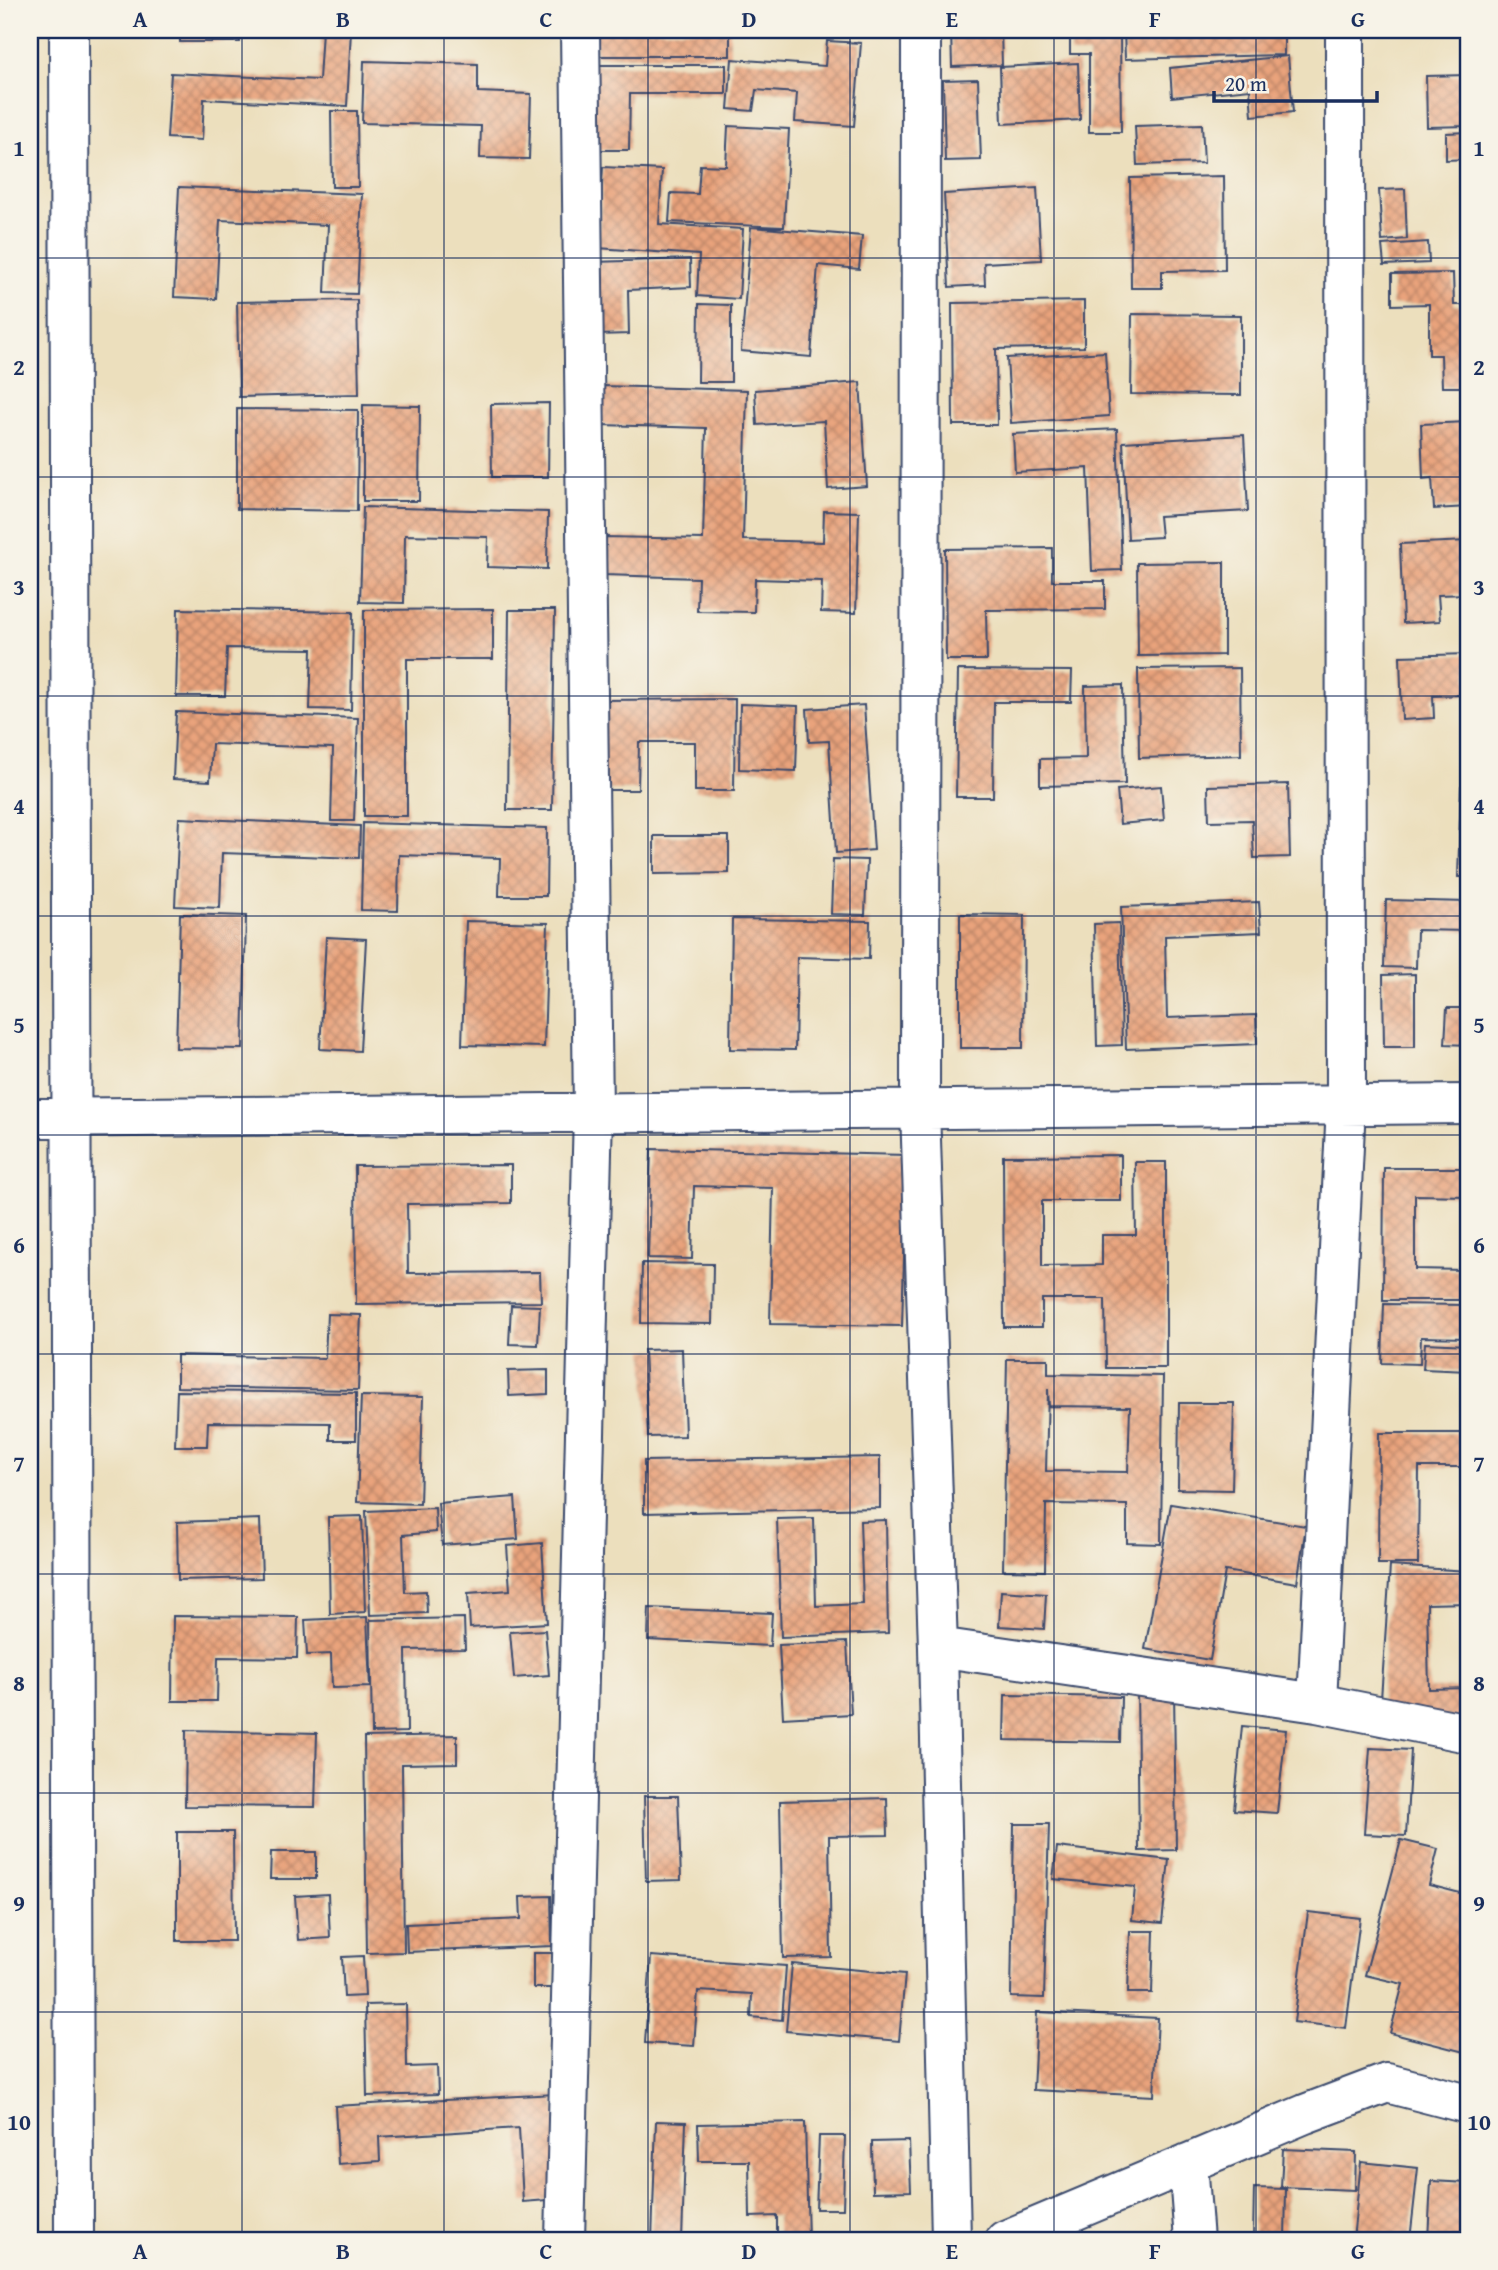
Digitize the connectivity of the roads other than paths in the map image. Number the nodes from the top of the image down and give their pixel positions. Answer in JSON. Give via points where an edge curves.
{"nodes":[{"id":1,"x":69,"y":30,"type":"edge"},
{"id":2,"x":580,"y":30,"type":"edge"},
{"id":3,"x":921,"y":30,"type":"edge"},
{"id":4,"x":1345,"y":30,"type":"edge"},
{"id":5,"x":1468,"y":1104,"type":"edge"},
{"id":6,"x":1346,"y":1105,"type":"junction"},
{"id":7,"x":920,"y":1110,"type":"junction"},
{"id":8,"x":593,"y":1112,"type":"junction"},
{"id":9,"x":71,"y":1117,"type":"junction"},
{"id":10,"x":30,"y":1118,"type":"edge"},
{"id":11,"x":939,"y":1647,"type":"junction"},
{"id":12,"x":1317,"y":1703,"type":"junction"},
{"id":13,"x":1468,"y":1733,"type":"edge"},
{"id":14,"x":1468,"y":2104,"type":"edge"},
{"id":15,"x":1188,"y":2163,"type":"junction"},
{"id":16,"x":74,"y":2240,"type":"edge"},
{"id":17,"x":565,"y":2240,"type":"edge"},
{"id":18,"x":951,"y":2240,"type":"edge"},
{"id":19,"x":1004,"y":2240,"type":"edge"},
{"id":20,"x":1194,"y":2240,"type":"edge"}],
"edges":[{"from":1,"to":9,"type":"street"},
{"from":2,"to":8,"type":"street"},
{"from":3,"to":7,"type":"street"},
{"from":4,"to":6,"type":"street"},
{"from":5,"to":6,"type":"street"},
{"from":6,"to":7,"type":"street"},
{"from":6,"to":12,"type":"street"},
{"from":7,"to":8,"type":"street"},
{"from":7,"to":11,"type":"street"},
{"from":8,"to":9,"type":"street"},
{"from":8,"to":17,"type":"street"},
{"from":9,"to":10,"type":"street"},
{"from":9,"to":16,"type":"street"},
{"from":11,"to":12,"type":"street"},
{"from":11,"to":18,"type":"street"},
{"from":12,"to":13,"type":"street"},
{"from":14,"to":15,"type":"street","via":[[1387,2083]]},
{"from":15,"to":19,"type":"street"},
{"from":15,"to":20,"type":"street"}]}
